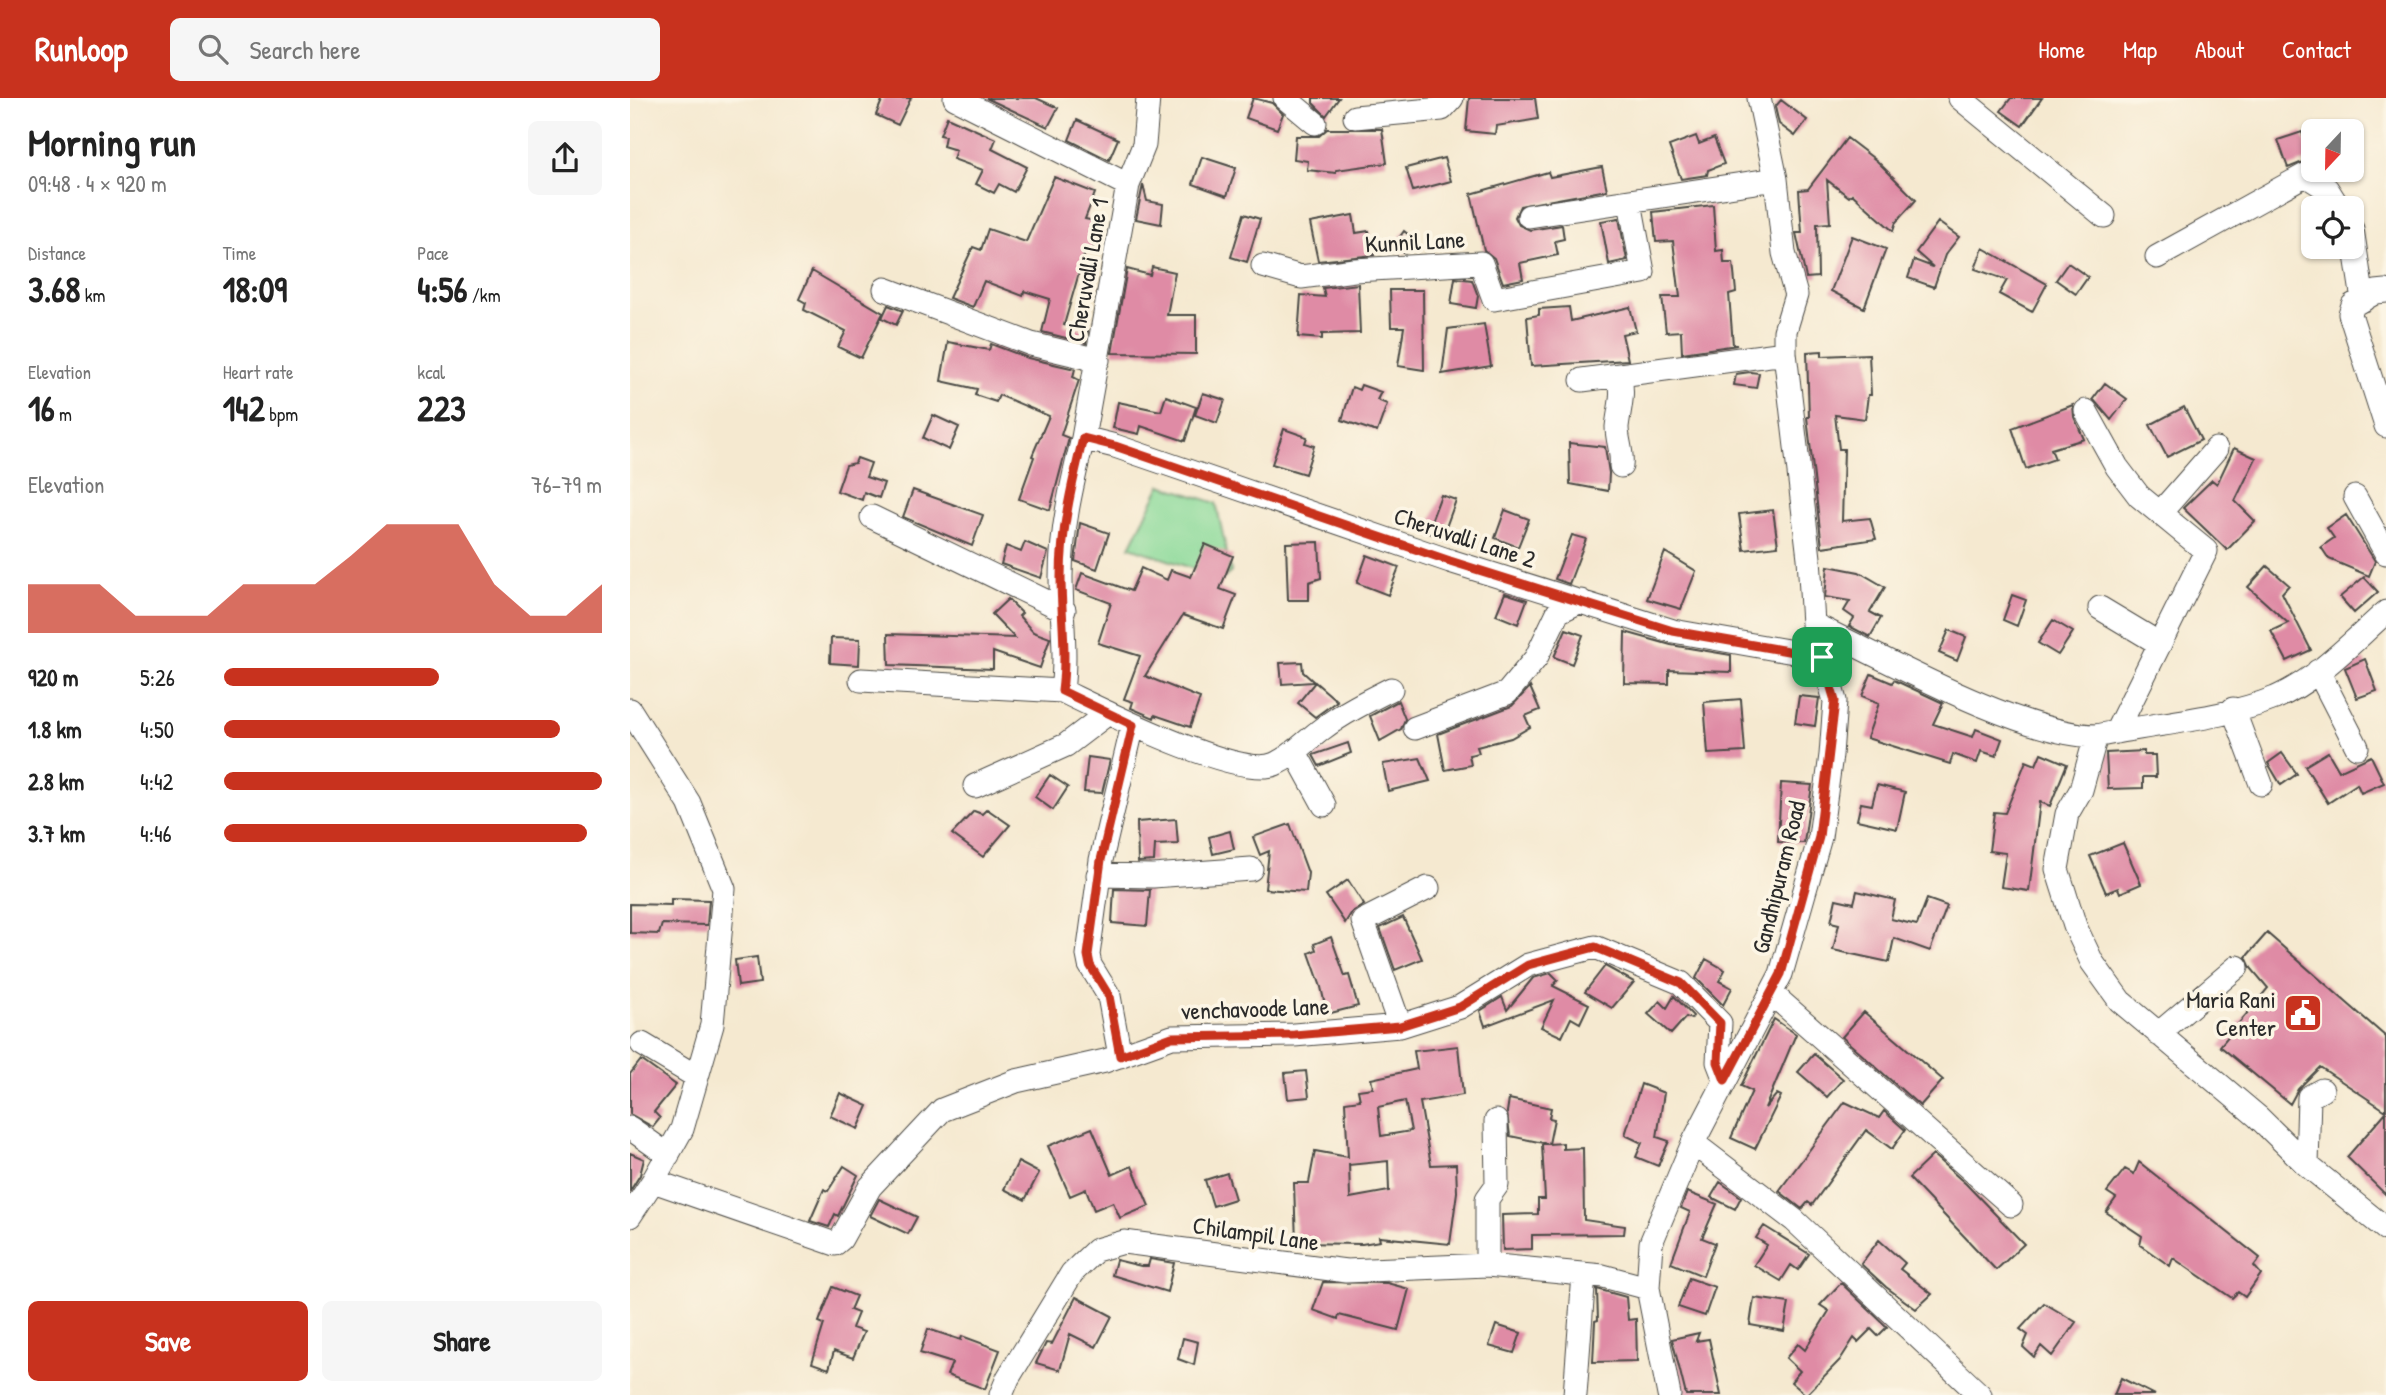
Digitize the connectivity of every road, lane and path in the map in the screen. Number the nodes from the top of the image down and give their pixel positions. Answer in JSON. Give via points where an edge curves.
{"nodes":[{"id":1,"x":955,"y":98,"type":"edge"},
{"id":2,"x":1148,"y":98,"type":"edge"},
{"id":3,"x":1285,"y":98,"type":"edge"},
{"id":4,"x":1452,"y":98,"type":"edge"},
{"id":5,"x":1759,"y":98,"type":"edge"},
{"id":6,"x":1960,"y":98,"type":"edge"},
{"id":7,"x":1355,"y":117,"type":"dead end"},
{"id":8,"x":1315,"y":123,"type":"dead end"},
{"id":9,"x":1776,"y":179,"type":"junction"},
{"id":10,"x":1128,"y":185,"type":"junction"},
{"id":11,"x":2331,"y":196,"type":"edge"},
{"id":12,"x":1630,"y":202,"type":"junction"},
{"id":13,"x":1529,"y":216,"type":"dead end"},
{"id":14,"x":2104,"y":216,"type":"dead end"},
{"id":15,"x":2157,"y":257,"type":"dead end"},
{"id":16,"x":2357,"y":259,"type":"edge"},
{"id":17,"x":1263,"y":266,"type":"dead end"},
{"id":18,"x":885,"y":289,"type":"dead end"},
{"id":19,"x":2386,"y":291,"type":"edge"},
{"id":20,"x":2363,"y":300,"type":"junction"},
{"id":21,"x":1785,"y":354,"type":"junction"},
{"id":22,"x":1098,"y":360,"type":"junction"},
{"id":23,"x":1620,"y":378,"type":"junction"},
{"id":24,"x":1582,"y":380,"type":"dead end"},
{"id":25,"x":2086,"y":411,"type":"dead end"},
{"id":26,"x":2386,"y":426,"type":"edge"},
{"id":27,"x":1090,"y":440,"type":"junction"},
{"id":28,"x":2216,"y":449,"type":"dead end"},
{"id":29,"x":1620,"y":466,"type":"dead end"},
{"id":30,"x":2355,"y":497,"type":"dead end"},
{"id":31,"x":2160,"y":513,"type":"junction"},
{"id":32,"x":872,"y":517,"type":"dead end"},
{"id":33,"x":2386,"y":553,"type":"edge"},
{"id":34,"x":1581,"y":601,"type":"junction"},
{"id":35,"x":2100,"y":608,"type":"dead end"},
{"id":36,"x":1064,"y":610,"type":"junction"},
{"id":37,"x":2386,"y":612,"type":"edge"},
{"id":38,"x":1813,"y":624,"type":"junction"},
{"id":39,"x":2160,"y":644,"type":"junction"},
{"id":40,"x":1822,"y":657,"type":"junction"},
{"id":41,"x":2318,"y":671,"type":"junction"},
{"id":42,"x":861,"y":680,"type":"dead end"},
{"id":43,"x":1391,"y":689,"type":"dead end"},
{"id":44,"x":1062,"y":691,"type":"junction"},
{"id":45,"x":2233,"y":709,"type":"junction"},
{"id":46,"x":630,"y":710,"type":"edge"},
{"id":47,"x":1108,"y":713,"type":"junction"},
{"id":48,"x":1133,"y":725,"type":"junction"},
{"id":49,"x":1415,"y":728,"type":"dead end"},
{"id":50,"x":2106,"y":734,"type":"junction"},
{"id":51,"x":2357,"y":747,"type":"dead end"},
{"id":52,"x":1295,"y":752,"type":"junction"},
{"id":53,"x":2261,"y":784,"type":"dead end"},
{"id":54,"x":975,"y":786,"type":"dead end"},
{"id":55,"x":1324,"y":805,"type":"dead end"},
{"id":56,"x":1251,"y":869,"type":"dead end"},
{"id":57,"x":1098,"y":875,"type":"junction"},
{"id":58,"x":1428,"y":888,"type":"dead end"},
{"id":59,"x":2237,"y":967,"type":"dead end"},
{"id":60,"x":1771,"y":993,"type":"junction"},
{"id":61,"x":1400,"y":1026,"type":"junction"},
{"id":62,"x":2158,"y":1034,"type":"junction"},
{"id":63,"x":642,"y":1044,"type":"dead end"},
{"id":64,"x":1120,"y":1056,"type":"junction"},
{"id":65,"x":697,"y":1077,"type":"junction"},
{"id":66,"x":1725,"y":1080,"type":"junction"},
{"id":67,"x":2322,"y":1090,"type":"dead end"},
{"id":68,"x":1496,"y":1121,"type":"dead end"},
{"id":69,"x":630,"y":1128,"type":"edge"},
{"id":70,"x":1693,"y":1143,"type":"junction"},
{"id":71,"x":668,"y":1155,"type":"junction"},
{"id":72,"x":2307,"y":1166,"type":"junction"},
{"id":73,"x":653,"y":1181,"type":"junction"},
{"id":74,"x":2011,"y":1205,"type":"dead end"},
{"id":75,"x":630,"y":1216,"type":"edge"},
{"id":76,"x":2386,"y":1228,"type":"edge"},
{"id":77,"x":1486,"y":1265,"type":"junction"},
{"id":78,"x":1584,"y":1274,"type":"junction"},
{"id":79,"x":1648,"y":1288,"type":"junction"},
{"id":80,"x":1002,"y":1395,"type":"edge"},
{"id":81,"x":1576,"y":1395,"type":"edge"},
{"id":82,"x":1669,"y":1395,"type":"edge"},
{"id":83,"x":1980,"y":1395,"type":"edge"}],
"edges":[{"from":1,"to":10,"type":"street"},
{"from":2,"to":10,"type":"street","name":"Cheruvalli Lane 1","via":[[1144,145]]},
{"from":3,"to":8,"type":"street"},
{"from":4,"to":7,"type":"street","via":[[1442,109]]},
{"from":5,"to":9,"type":"street","name":"Gandhipuram Road"},
{"from":6,"to":14,"type":"street"},
{"from":9,"to":12,"type":"street"},
{"from":9,"to":21,"type":"street","name":"Gandhipuram Road","via":[[1784,253],[1796,295],[1785,331]]},
{"from":10,"to":22,"type":"street","name":"Cheruvalli Lane 1"},
{"from":11,"to":15,"type":"street","via":[[2305,175]]},
{"from":12,"to":13,"type":"street"},
{"from":12,"to":17,"type":"street","name":"Kunnil Lane","via":[[1643,272],[1494,299],[1481,263],[1301,277]]},
{"from":16,"to":20,"type":"street"},
{"from":18,"to":22,"type":"street","via":[[1031,344]]},
{"from":19,"to":20,"type":"street"},
{"from":20,"to":26,"type":"street","via":[[2353,305],[2350,314]]},
{"from":21,"to":23,"type":"street"},
{"from":21,"to":38,"type":"street","name":"Gandhipuram Road","via":[[1810,558]]},
{"from":22,"to":27,"type":"street","name":"Cheruvalli Lane 1"},
{"from":23,"to":24,"type":"street"},
{"from":23,"to":29,"type":"street","via":[[1624,396],[1617,429]]},
{"from":25,"to":31,"type":"street","via":[[2117,467],[2139,496]]},
{"from":27,"to":34,"type":"street","name":"Cheruvalli Lane 2"},
{"from":27,"to":36,"type":"street","name":"Cheruvalli Lane 1","via":[[1069,493],[1061,577]]},
{"from":28,"to":31,"type":"street"},
{"from":30,"to":33,"type":"street"},
{"from":31,"to":39,"type":"street","via":[[2206,551]]},
{"from":32,"to":36,"type":"street"},
{"from":34,"to":40,"type":"street","name":"Cheruvalli Lane 2","via":[[1673,631]]},
{"from":34,"to":49,"type":"street","via":[[1558,612],[1536,658],[1507,693]]},
{"from":35,"to":39,"type":"street"},
{"from":36,"to":44,"type":"street","name":"Cheruvalli Lane 1"},
{"from":37,"to":41,"type":"street"},
{"from":38,"to":40,"type":"street","name":"Gandhipuram Road"},
{"from":38,"to":50,"type":"street","via":[[1987,706],[2082,736]]},
{"from":39,"to":50,"type":"street"},
{"from":40,"to":60,"type":"street","name":"Gandhipuram Road","via":[[1835,701],[1819,837],[1781,974]]},
{"from":41,"to":45,"type":"street","via":[[2275,697]]},
{"from":41,"to":51,"type":"street"},
{"from":42,"to":44,"type":"street"},
{"from":43,"to":52,"type":"street","via":[[1323,728]]},
{"from":44,"to":47,"type":"street"},
{"from":45,"to":50,"type":"street"},
{"from":45,"to":53,"type":"street"},
{"from":46,"to":65,"type":"street","via":[[689,803],[723,889],[712,1025]]},
{"from":47,"to":48,"type":"street"},
{"from":47,"to":54,"type":"street","via":[[1066,745]]},
{"from":48,"to":52,"type":"street","via":[[1257,769]]},
{"from":48,"to":57,"type":"street"},
{"from":50,"to":62,"type":"street","via":[[2067,814],[2057,869],[2092,962],[2120,1001]]},
{"from":52,"to":55,"type":"street"},
{"from":56,"to":57,"type":"street"},
{"from":57,"to":64,"type":"street","via":[[1089,960],[1109,996]]},
{"from":58,"to":61,"type":"street","via":[[1363,921]]},
{"from":59,"to":62,"type":"street"},
{"from":60,"to":66,"type":"street","name":"Gandhipuram Road"},
{"from":60,"to":74,"type":"street"},
{"from":61,"to":64,"type":"street","name":"venchavoode lane","via":[[1294,1035],[1172,1037]]},
{"from":61,"to":66,"type":"street","name":"venchavoode lane","via":[[1460,1007],[1528,965],[1595,947],[1681,983],[1689,991],[1720,1023],[1718,1062]]},
{"from":62,"to":72,"type":"street","via":[[2258,1117]]},
{"from":63,"to":65,"type":"street"},
{"from":64,"to":73,"type":"street","name":"venchavoode lane","via":[[1016,1081],[942,1110],[870,1187],[835,1244]]},
{"from":65,"to":71,"type":"street","via":[[682,1129]]},
{"from":66,"to":70,"type":"street","name":"Gandhipuram Road"},
{"from":67,"to":72,"type":"street","via":[[2309,1097]]},
{"from":68,"to":77,"type":"street","via":[[1497,1185],[1487,1199]]},
{"from":69,"to":71,"type":"street"},
{"from":70,"to":79,"type":"street","name":"Gandhipuram Road","via":[[1651,1242]]},
{"from":70,"to":83,"type":"street","via":[[1794,1220]]},
{"from":71,"to":73,"type":"street"},
{"from":72,"to":76,"type":"street"},
{"from":73,"to":75,"type":"street"},
{"from":77,"to":78,"type":"street","name":"Chilampil Lane"},
{"from":77,"to":80,"type":"street","name":"Chilampil Lane","via":[[1346,1271],[1124,1241],[1096,1250],[1072,1273]]},
{"from":78,"to":79,"type":"street","name":"Chilampil Lane"},
{"from":78,"to":81,"type":"street"},
{"from":79,"to":82,"type":"street","name":"Gandhipuram Road"}]}
